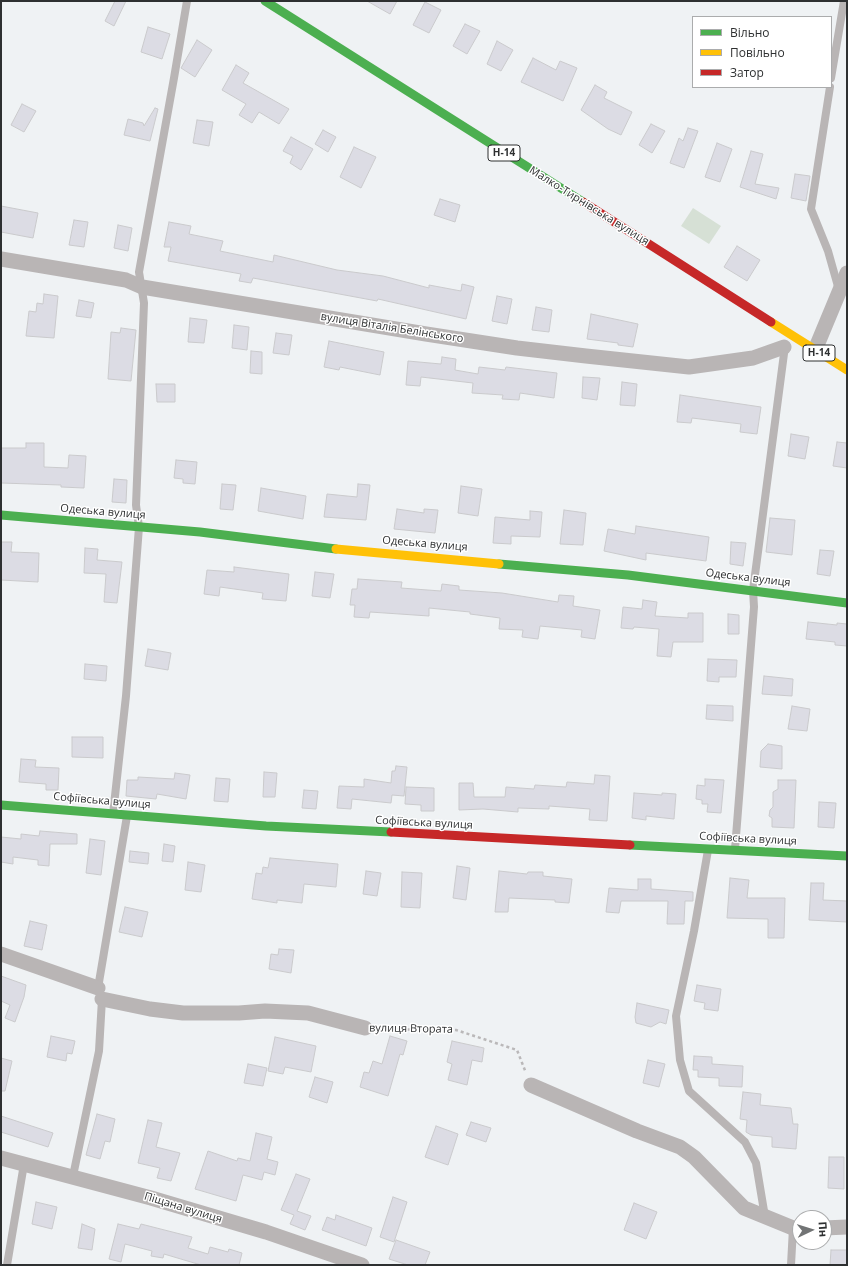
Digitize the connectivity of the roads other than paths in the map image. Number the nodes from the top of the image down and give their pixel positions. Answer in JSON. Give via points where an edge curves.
{"nodes":[{"id":1,"x":187,"y":1,"type":"edge"},
{"id":2,"x":265,"y":1,"type":"edge"},
{"id":3,"x":844,"y":1,"type":"edge"},
{"id":4,"x":832,"y":72,"type":"edge"},
{"id":5,"x":830,"y":88,"type":"edge"},
{"id":6,"x":1,"y":259,"type":"edge"},
{"id":7,"x":847,"y":273,"type":"edge"},
{"id":8,"x":142,"y":287,"type":"junction"},
{"id":9,"x":840,"y":293,"type":"junction"},
{"id":10,"x":788,"y":341,"type":"junction"},
{"id":11,"x":815,"y":350,"type":"junction"},
{"id":12,"x":847,"y":370,"type":"edge"},
{"id":13,"x":1,"y":515,"type":"edge"},
{"id":14,"x":139,"y":527,"type":"junction"},
{"id":15,"x":753,"y":590,"type":"junction"},
{"id":16,"x":847,"y":603,"type":"edge"},
{"id":17,"x":1,"y":805,"type":"edge"},
{"id":18,"x":113,"y":814,"type":"junction"},
{"id":19,"x":128,"y":815,"type":"junction"},
{"id":20,"x":708,"y":850,"type":"junction"},
{"id":21,"x":735,"y":851,"type":"junction"},
{"id":22,"x":847,"y":856,"type":"edge"},
{"id":23,"x":1,"y":954,"type":"edge"},
{"id":24,"x":100,"y":994,"type":"junction"},
{"id":25,"x":365,"y":1028,"type":"road end"},
{"id":26,"x":530,"y":1085,"type":"road end"},
{"id":27,"x":1,"y":1158,"type":"edge"},
{"id":28,"x":24,"y":1164,"type":"junction"},
{"id":29,"x":73,"y":1176,"type":"junction"},
{"id":30,"x":765,"y":1218,"type":"junction"},
{"id":31,"x":792,"y":1227,"type":"edge"},
{"id":32,"x":832,"y":1228,"type":"edge"},
{"id":33,"x":847,"y":1228,"type":"edge"},
{"id":34,"x":793,"y":1250,"type":"edge"},
{"id":35,"x":7,"y":1265,"type":"edge"},
{"id":36,"x":362,"y":1265,"type":"edge"},
{"id":37,"x":791,"y":1265,"type":"edge"}],
"edges":[{"from":1,"to":8,"type":"lane","via":[[139,272]]},
{"from":2,"to":10,"type":"street","name":"Малко-Тирнівська вулиця","number":"Н-14"},
{"from":3,"to":4,"type":"lane"},
{"from":5,"to":9,"type":"lane","via":[[811,209],[828,251]]},
{"from":6,"to":8,"type":"street","name":"вулиця Віталія Белінського","via":[[126,280]]},
{"from":7,"to":9,"type":"street"},
{"from":8,"to":10,"type":"street","name":"вулиця Віталія Белінського","via":[[510,347],[689,367],[753,358]]},
{"from":8,"to":14,"type":"lane","via":[[144,304],[136,505]]},
{"from":9,"to":11,"type":"street"},
{"from":10,"to":11,"type":"street","number":"Н-14"},
{"from":10,"to":15,"type":"lane"},
{"from":11,"to":12,"type":"street","number":"Н-14"},
{"from":13,"to":14,"type":"street","name":"Одеська вулиця"},
{"from":14,"to":15,"type":"street","name":"Одеська вулиця","via":[[347,550],[628,575]]},
{"from":14,"to":18,"type":"lane","via":[[126,696]]},
{"from":15,"to":16,"type":"street","name":"Одеська вулиця"},
{"from":15,"to":21,"type":"lane","via":[[754,607]]},
{"from":17,"to":18,"type":"street","name":"Софіївська вулиця"},
{"from":18,"to":19,"type":"street","name":"Софіївська вулиця"},
{"from":19,"to":20,"type":"street","name":"Софіївська вулиця","via":[[266,826]]},
{"from":19,"to":24,"type":"lane"},
{"from":20,"to":21,"type":"street","name":"Софіївська вулиця"},
{"from":20,"to":30,"type":"lane","via":[[676,1016],[680,1060],[689,1091],[745,1142],[756,1163]]},
{"from":21,"to":22,"type":"street","name":"Софіївська вулиця"},
{"from":23,"to":24,"type":"street","name":"вулиця Втората"},
{"from":24,"to":25,"type":"street","name":"вулиця Втората","via":[[150,1009],[183,1012],[308,1013]]},
{"from":24,"to":29,"type":"lane","via":[[99,1051]]},
{"from":26,"to":30,"type":"street","via":[[636,1131],[680,1147],[694,1157],[744,1208]]},
{"from":27,"to":28,"type":"street","name":"Піщана вулиця"},
{"from":28,"to":29,"type":"street","name":"Піщана вулиця"},
{"from":28,"to":35,"type":"lane"},
{"from":29,"to":36,"type":"street","name":"Піщана вулиця","via":[[266,1232]]},
{"from":30,"to":31,"type":"street"},
{"from":32,"to":33,"type":"street"},
{"from":34,"to":37,"type":"lane"}]}
